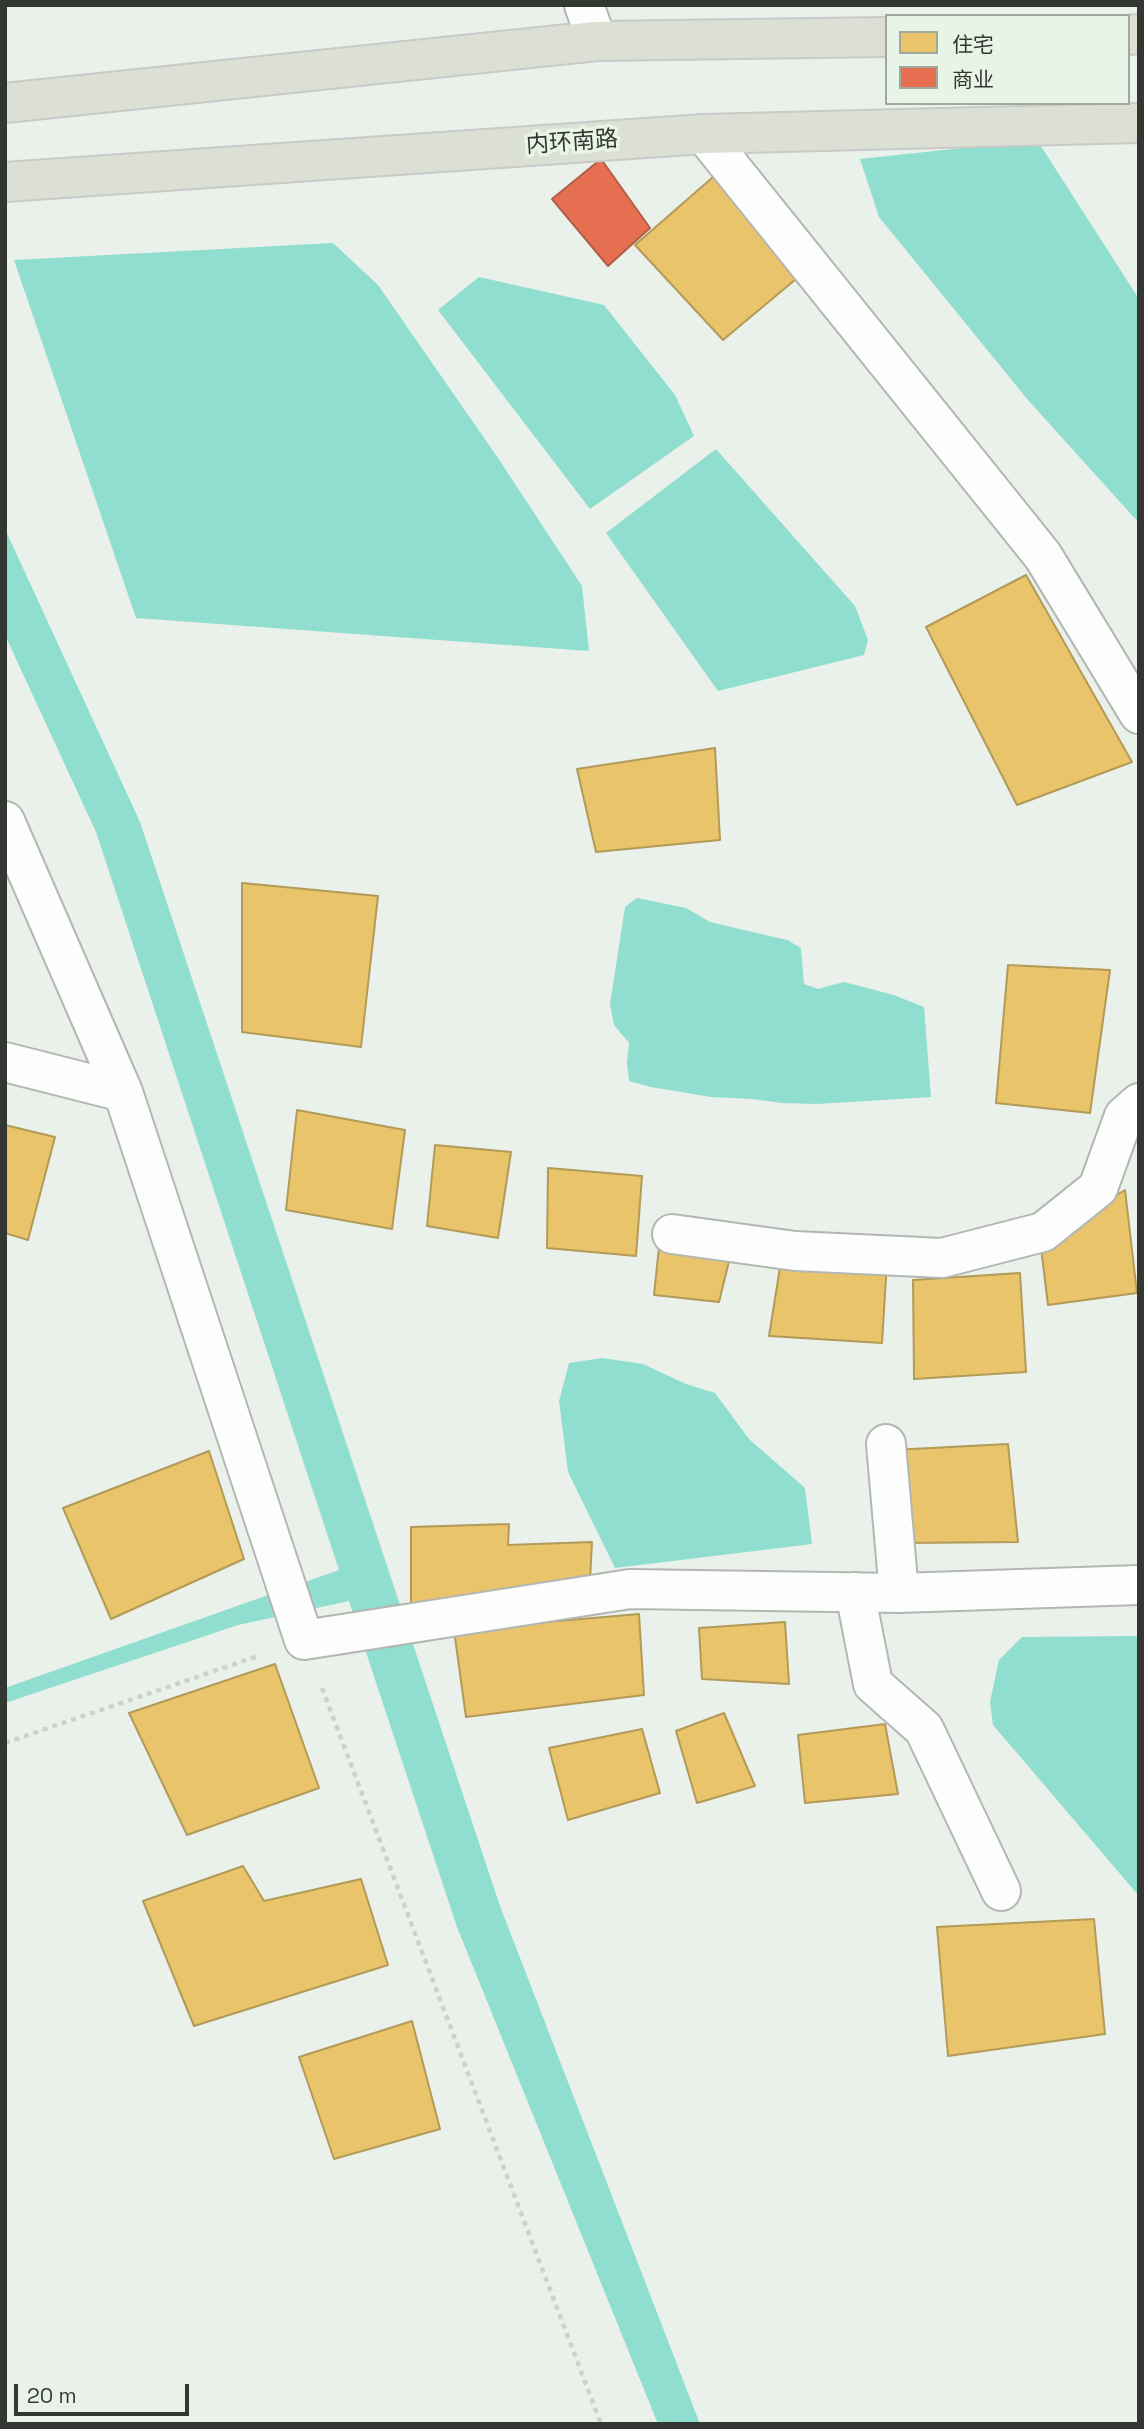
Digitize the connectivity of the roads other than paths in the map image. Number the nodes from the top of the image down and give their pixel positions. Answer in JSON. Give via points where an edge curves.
{"nodes":[{"id":1,"x":584,"y":5,"type":"edge"},
{"id":2,"x":885,"y":37,"type":"edge"},
{"id":3,"x":597,"y":41,"type":"junction"},
{"id":4,"x":5,"y":103,"type":"edge"},
{"id":5,"x":1139,"y":123,"type":"edge"},
{"id":6,"x":704,"y":134,"type":"junction"},
{"id":7,"x":5,"y":182,"type":"edge"},
{"id":8,"x":1139,"y":714,"type":"edge"},
{"id":9,"x":5,"y":821,"type":"edge"},
{"id":10,"x":5,"y":1062,"type":"edge"},
{"id":11,"x":123,"y":1092,"type":"junction"},
{"id":12,"x":1139,"y":1103,"type":"edge"},
{"id":13,"x":672,"y":1234,"type":"dead end"},
{"id":14,"x":886,"y":1444,"type":"dead end"},
{"id":15,"x":1139,"y":1585,"type":"edge"},
{"id":16,"x":855,"y":1592,"type":"junction"},
{"id":17,"x":899,"y":1593,"type":"junction"},
{"id":18,"x":1001,"y":1891,"type":"dead end"}],
"edges":[{"from":1,"to":3,"type":"street"},
{"from":2,"to":3,"type":"main road"},
{"from":3,"to":4,"type":"main road"},
{"from":5,"to":6,"type":"main road","name":"内环南路"},
{"from":6,"to":7,"type":"main road","name":"内环南路"},
{"from":6,"to":8,"type":"street","via":[[1043,556]]},
{"from":9,"to":11,"type":"street"},
{"from":10,"to":11,"type":"street"},
{"from":11,"to":16,"type":"street","via":[[304,1640],[630,1589]]},
{"from":12,"to":13,"type":"street","via":[[1124,1116],[1098,1188],[1043,1232],[942,1258],[795,1251]]},
{"from":14,"to":17,"type":"street"},
{"from":15,"to":17,"type":"street"},
{"from":16,"to":17,"type":"street"},
{"from":16,"to":18,"type":"street","via":[[873,1685],[924,1729]]}]}
